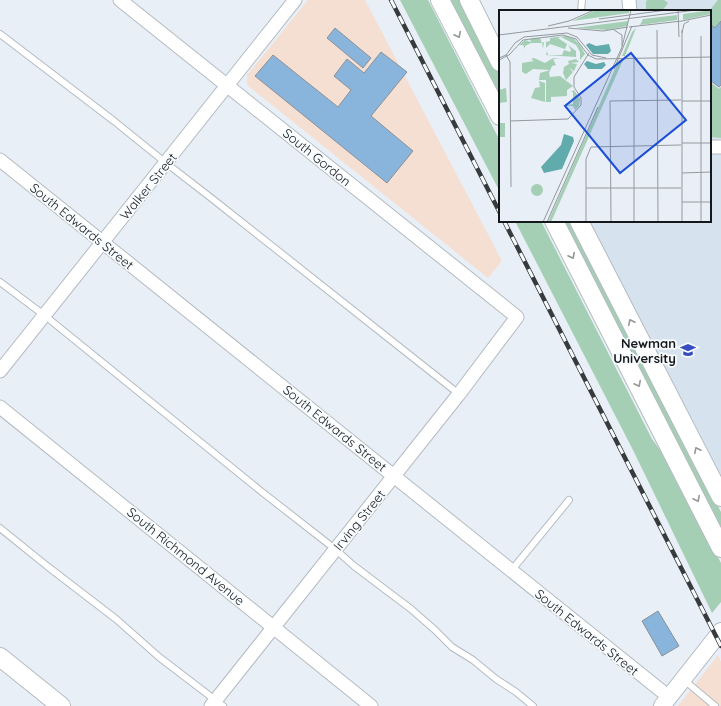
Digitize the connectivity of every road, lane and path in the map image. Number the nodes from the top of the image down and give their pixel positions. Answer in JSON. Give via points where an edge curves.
{"nodes":[{"id":1,"x":120,"y":0,"type":"edge"},
{"id":2,"x":294,"y":0,"type":"edge"},
{"id":3,"x":440,"y":0,"type":"edge"},
{"id":4,"x":469,"y":0,"type":"edge"},
{"id":5,"x":582,"y":0,"type":"edge"},
{"id":6,"x":629,"y":0,"type":"edge"},
{"id":7,"x":581,"y":10,"type":"edge"},
{"id":8,"x":630,"y":10,"type":"edge"},
{"id":9,"x":0,"y":34,"type":"edge"},
{"id":10,"x":499,"y":60,"type":"edge"},
{"id":11,"x":227,"y":86,"type":"junction"},
{"id":12,"x":499,"y":114,"type":"edge"},
{"id":13,"x":711,"y":147,"type":"edge"},
{"id":14,"x":721,"y":148,"type":"edge"},
{"id":15,"x":0,"y":160,"type":"edge"},
{"id":16,"x":166,"y":163,"type":"junction"},
{"id":17,"x":555,"y":222,"type":"edge"},
{"id":18,"x":580,"y":222,"type":"edge"},
{"id":19,"x":103,"y":242,"type":"junction"},
{"id":20,"x":0,"y":282,"type":"edge"},
{"id":21,"x":44,"y":315,"type":"junction"},
{"id":22,"x":514,"y":315,"type":"joint"},
{"id":23,"x":0,"y":371,"type":"edge"},
{"id":24,"x":459,"y":394,"type":"junction"},
{"id":25,"x":0,"y":407,"type":"edge"},
{"id":26,"x":394,"y":476,"type":"junction"},
{"id":27,"x":721,"y":497,"type":"edge"},
{"id":28,"x":569,"y":500,"type":"dead end"},
{"id":29,"x":0,"y":528,"type":"edge"},
{"id":30,"x":721,"y":548,"type":"edge"},
{"id":31,"x":335,"y":550,"type":"junction"},
{"id":32,"x":511,"y":571,"type":"junction"},
{"id":33,"x":274,"y":627,"type":"junction"},
{"id":34,"x":721,"y":631,"type":"edge"},
{"id":35,"x":0,"y":657,"type":"edge"},
{"id":36,"x":683,"y":679,"type":"junction"},
{"id":37,"x":666,"y":702,"type":"edge"},
{"id":38,"x":217,"y":704,"type":"edge"},
{"id":39,"x":61,"y":706,"type":"edge"},
{"id":40,"x":371,"y":706,"type":"edge"},
{"id":41,"x":533,"y":706,"type":"edge"},
{"id":42,"x":715,"y":706,"type":"edge"}],
"edges":[{"from":1,"to":11,"type":"street","name":"South Gordon"},
{"from":2,"to":11,"type":"street","name":"Walker Street"},
{"from":3,"to":12,"type":"main road","one_way":true},
{"from":4,"to":10,"type":"main road"},
{"from":5,"to":7,"type":"lane"},
{"from":6,"to":8,"type":"street"},
{"from":9,"to":16,"type":"lane"},
{"from":11,"to":16,"type":"street","name":"Walker Street"},
{"from":11,"to":22,"type":"street","name":"South Gordon"},
{"from":13,"to":14,"type":"street"},
{"from":15,"to":19,"type":"street","name":"South Edwards Street"},
{"from":16,"to":19,"type":"street","name":"Walker Street"},
{"from":16,"to":24,"type":"lane"},
{"from":17,"to":30,"type":"main road","one_way":true},
{"from":27,"to":18,"type":"main road","one_way":true},
{"from":19,"to":21,"type":"street","name":"Walker Street"},
{"from":19,"to":26,"type":"street","name":"South Edwards Street"},
{"from":20,"to":21,"type":"lane"},
{"from":21,"to":23,"type":"street","name":"Walker Street"},
{"from":21,"to":31,"type":"lane"},
{"from":22,"to":24,"type":"street","name":"Irving Street","via":[[517,317]]},
{"from":24,"to":26,"type":"street","name":"Irving Street"},
{"from":25,"to":33,"type":"street","name":"South Richmond Avenue"},
{"from":26,"to":31,"type":"street","name":"Irving Street"},
{"from":26,"to":32,"type":"street","name":"South Edwards Street"},
{"from":28,"to":32,"type":"lane"},
{"from":29,"to":38,"type":"lane"},
{"from":31,"to":33,"type":"street","name":"Irving Street"},
{"from":31,"to":41,"type":"lane","via":[[411,609],[452,647]]},
{"from":32,"to":37,"type":"street","name":"South Edwards Street"},
{"from":33,"to":38,"type":"street","name":"Irving Street"},
{"from":33,"to":40,"type":"street","name":"South Richmond Avenue"},
{"from":34,"to":36,"type":"street"},
{"from":35,"to":39,"type":"main road"},
{"from":36,"to":37,"type":"street"},
{"from":36,"to":42,"type":"lane"}]}
